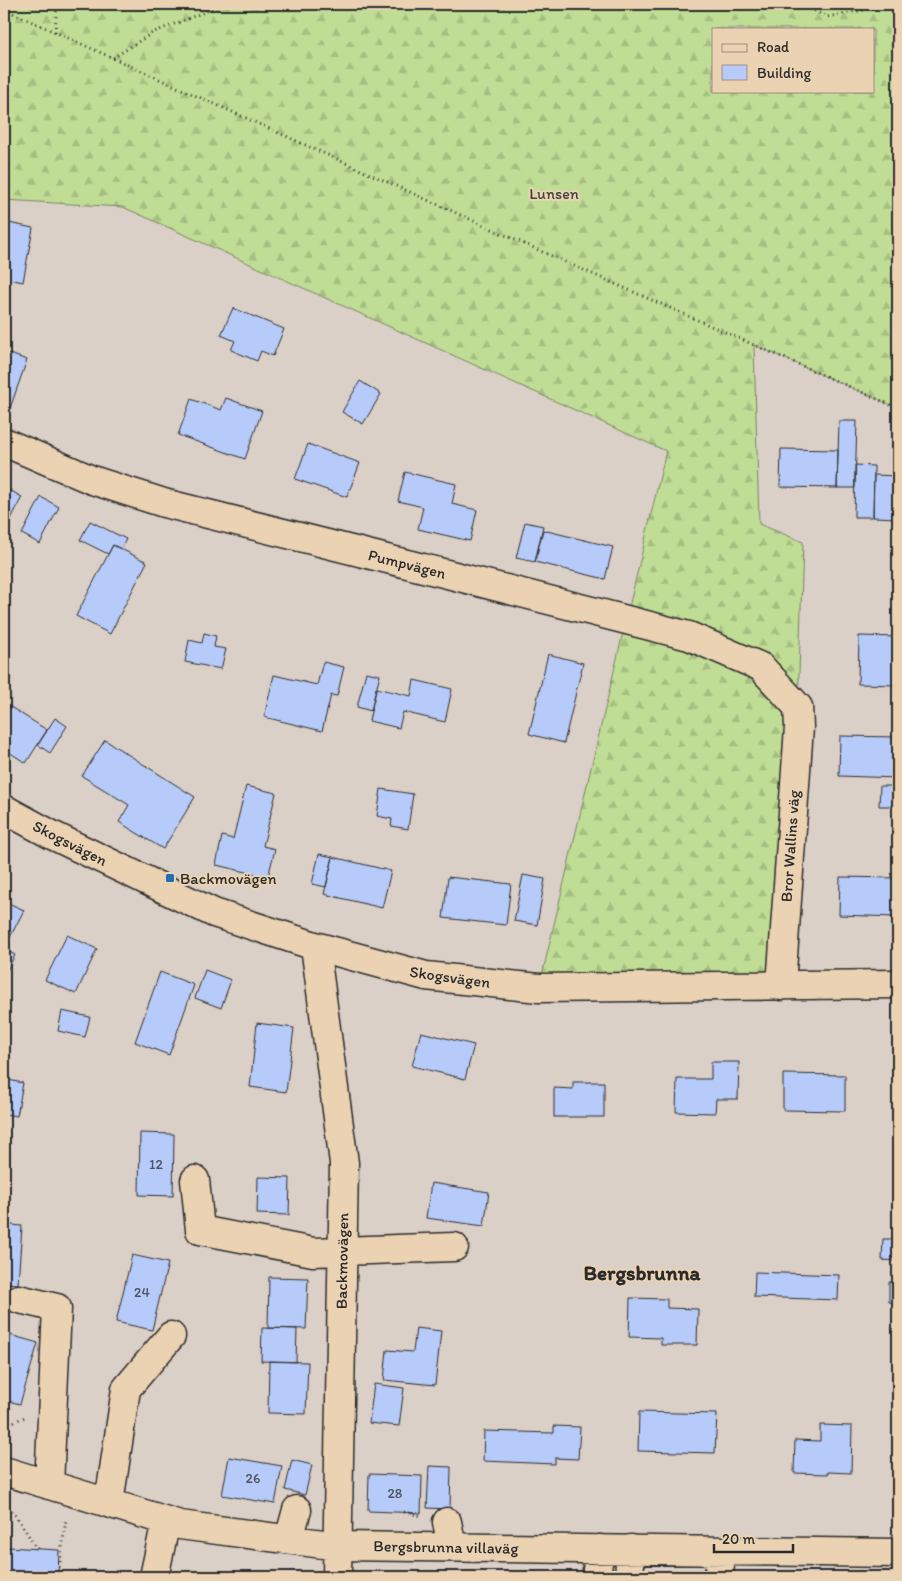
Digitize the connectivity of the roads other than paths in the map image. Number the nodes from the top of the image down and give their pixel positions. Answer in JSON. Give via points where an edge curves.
{"nodes":[{"id":1,"x":4,"y":442,"type":"edge"},
{"id":2,"x":798,"y":706,"type":"joint"},
{"id":3,"x":4,"y":809,"type":"edge"},
{"id":4,"x":315,"y":946,"type":"junction"},
{"id":5,"x":898,"y":984,"type":"edge"},
{"id":6,"x":782,"y":986,"type":"junction"},
{"id":7,"x":196,"y":1180,"type":"dead end"},
{"id":8,"x":454,"y":1247,"type":"dead end"},
{"id":9,"x":342,"y":1252,"type":"junction"},
{"id":10,"x":18,"y":1299,"type":"dead end"},
{"id":11,"x":170,"y":1336,"type":"dead end"},
{"id":12,"x":4,"y":1471,"type":"edge"},
{"id":13,"x":59,"y":1488,"type":"junction"},
{"id":14,"x":109,"y":1503,"type":"junction"},
{"id":15,"x":296,"y":1510,"type":"dead end"},
{"id":16,"x":166,"y":1521,"type":"junction"},
{"id":17,"x":290,"y":1540,"type":"junction"},
{"id":18,"x":338,"y":1546,"type":"junction"},
{"id":19,"x":600,"y":1549,"type":"junction"},
{"id":20,"x":631,"y":1549,"type":"junction"},
{"id":21,"x":721,"y":1550,"type":"junction"},
{"id":22,"x":898,"y":1552,"type":"edge"},
{"id":23,"x":154,"y":1577,"type":"edge"},
{"id":24,"x":337,"y":1577,"type":"edge"},
{"id":25,"x":596,"y":1577,"type":"edge"},
{"id":26,"x":629,"y":1577,"type":"edge"},
{"id":27,"x":719,"y":1577,"type":"edge"}],
"edges":[{"from":1,"to":2,"type":"street","name":"Pumpvägen","via":[[92,480],[164,503],[689,636],[761,667]]},
{"from":2,"to":6,"type":"street","name":"Bror Wallins väg"},
{"from":3,"to":4,"type":"street","name":"Skogsvägen","via":[[52,836],[214,913]]},
{"from":4,"to":6,"type":"street","name":"Skogsvägen","via":[[426,976],[540,988]]},
{"from":4,"to":9,"type":"street","name":"Backmovägen","via":[[344,1163]]},
{"from":5,"to":6,"type":"street","name":"Skogsvägen"},
{"from":7,"to":9,"type":"street","via":[[200,1230],[313,1252]]},
{"from":8,"to":9,"type":"street"},
{"from":9,"to":18,"type":"street","name":"Backmovägen"},
{"from":10,"to":13,"type":"street","via":[[57,1308]]},
{"from":11,"to":14,"type":"street","via":[[126,1389]]},
{"from":12,"to":13,"type":"street","name":"Bergsbrunna villaväg"},
{"from":13,"to":14,"type":"street","name":"Bergsbrunna villaväg"},
{"from":14,"to":16,"type":"street","name":"Bergsbrunna villaväg"},
{"from":15,"to":17,"type":"street"},
{"from":16,"to":17,"type":"street","name":"Bergsbrunna villaväg"},
{"from":16,"to":23,"type":"street"},
{"from":17,"to":18,"type":"street","name":"Bergsbrunna villaväg"},
{"from":18,"to":19,"type":"street","name":"Bergsbrunna villaväg","via":[[450,1535]]},
{"from":18,"to":24,"type":"street","name":"Backmovägen"},
{"from":19,"to":20,"type":"street","name":"Bergsbrunna villaväg"},
{"from":19,"to":25,"type":"street"},
{"from":20,"to":21,"type":"street","name":"Bergsbrunna villaväg"},
{"from":20,"to":26,"type":"street"},
{"from":21,"to":22,"type":"street","name":"Bergsbrunna villaväg"},
{"from":21,"to":27,"type":"street"}]}
